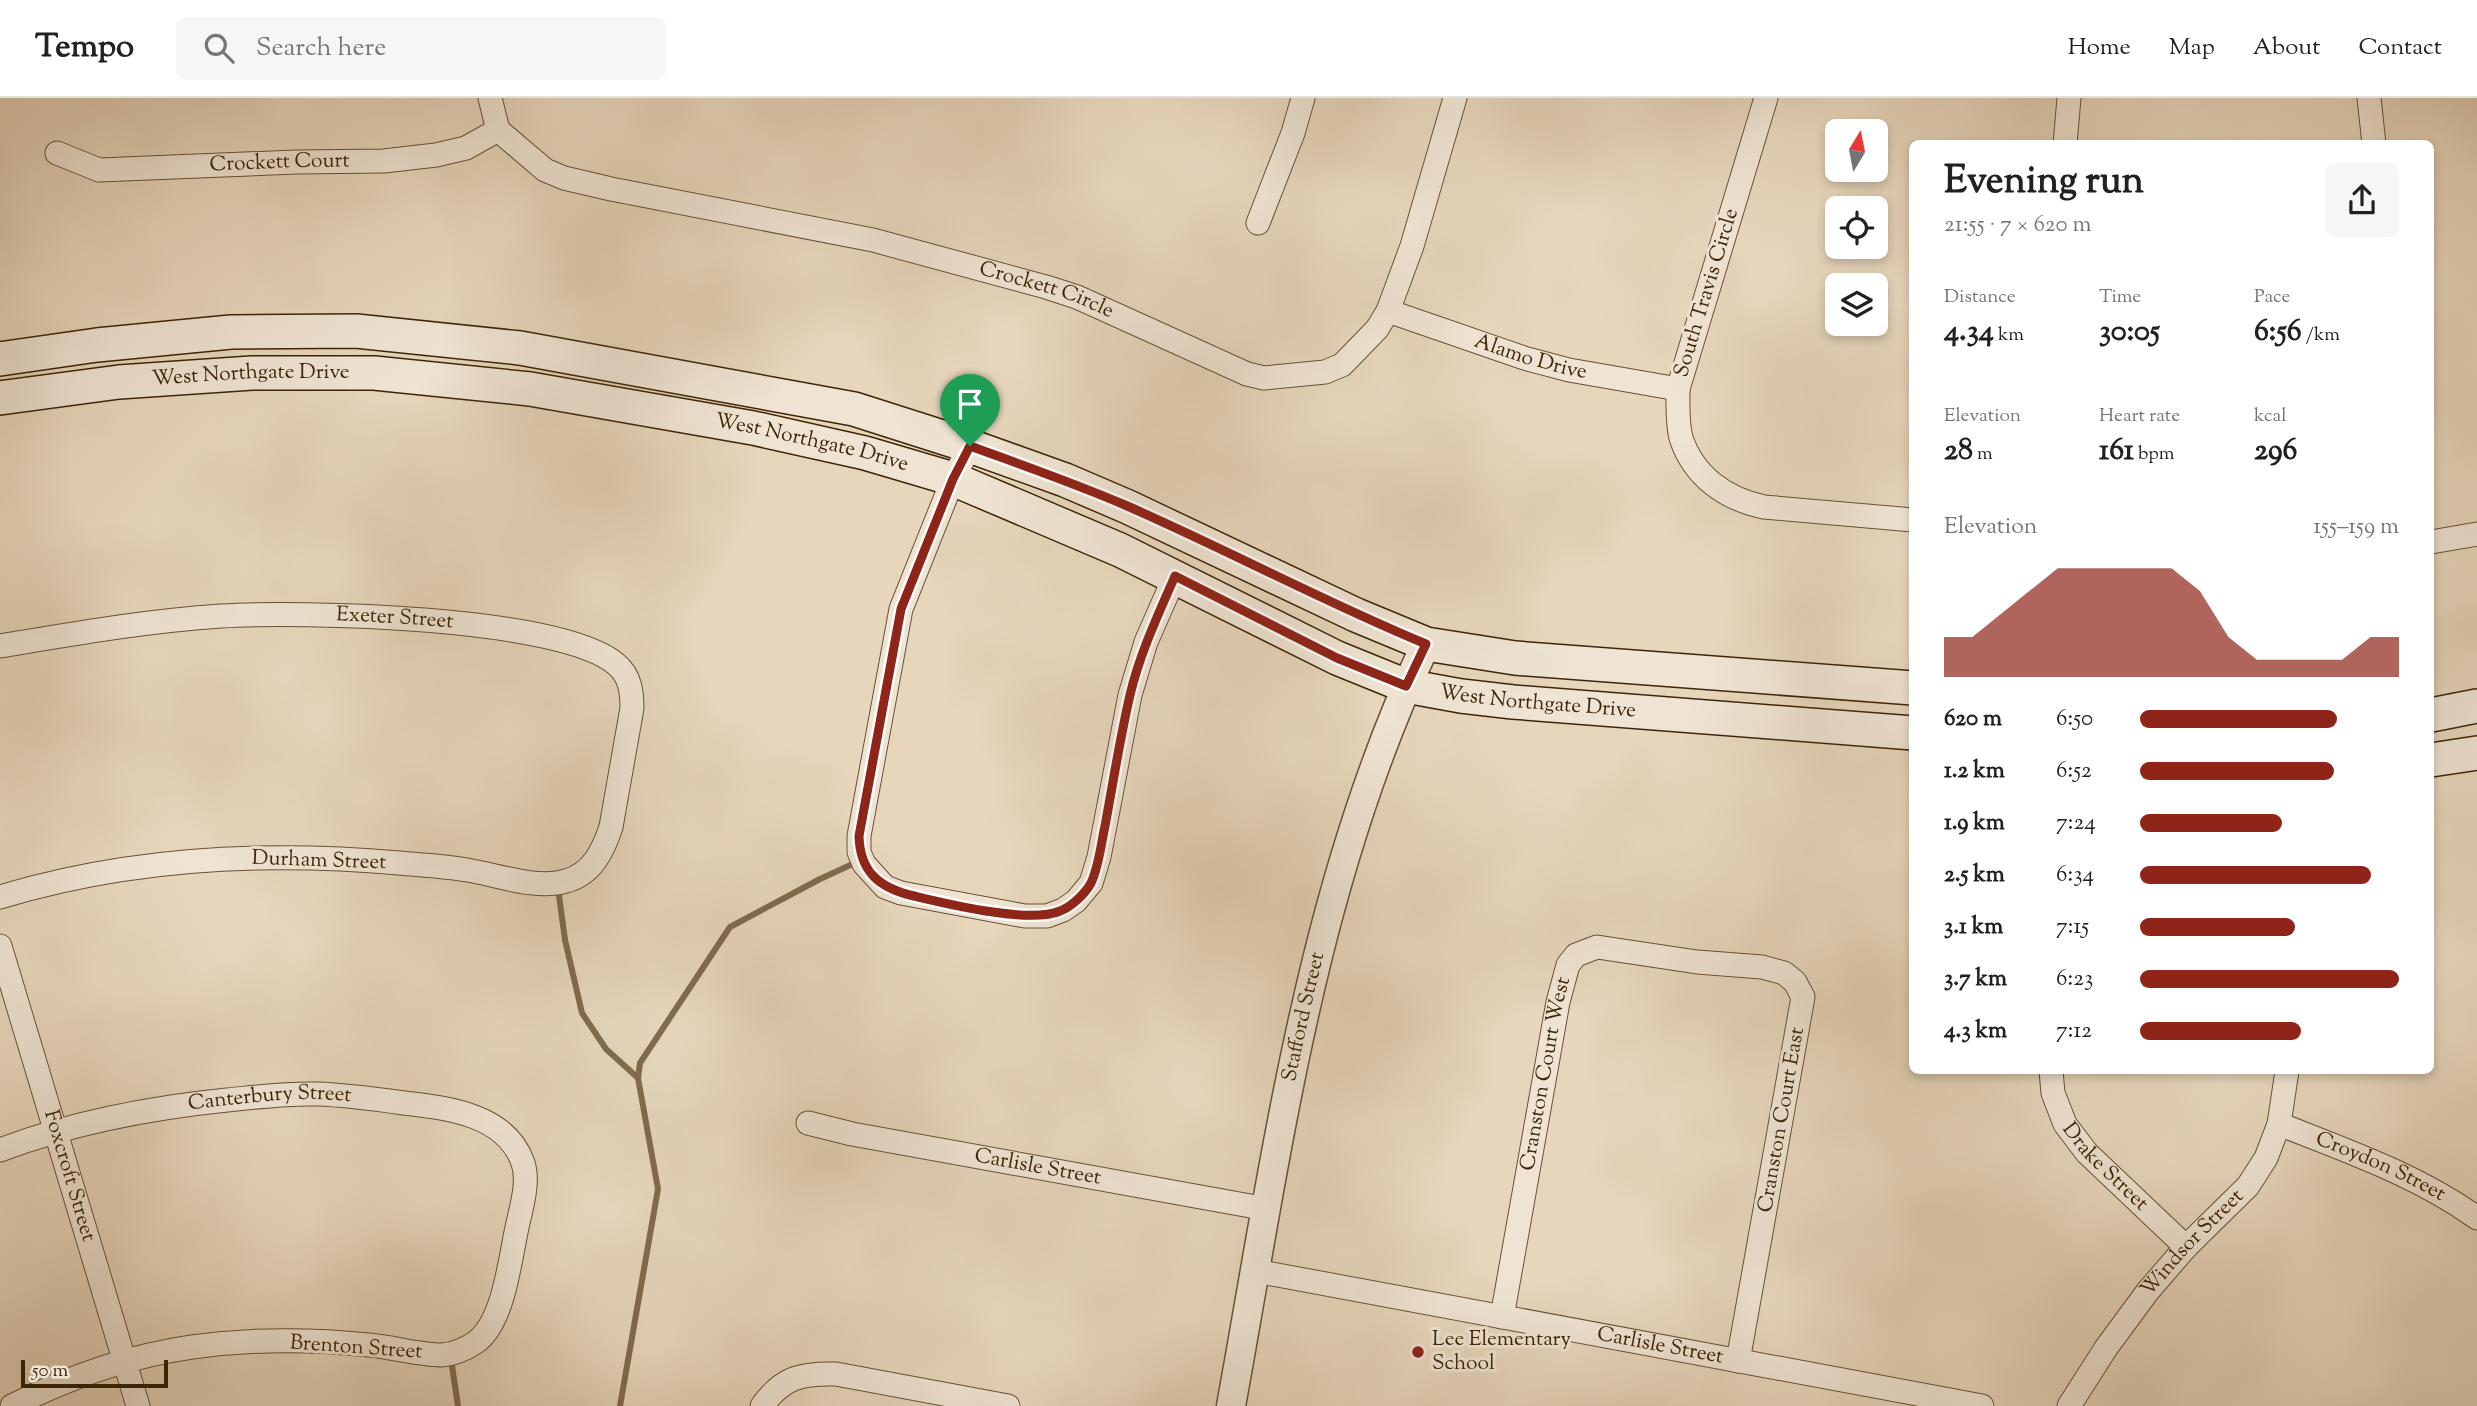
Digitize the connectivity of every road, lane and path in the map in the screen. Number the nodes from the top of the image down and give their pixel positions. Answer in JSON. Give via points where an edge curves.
{"nodes":[{"id":1,"x":490,"y":98,"type":"edge"},
{"id":2,"x":1303,"y":98,"type":"edge"},
{"id":3,"x":1455,"y":98,"type":"edge"},
{"id":4,"x":1766,"y":98,"type":"edge"},
{"id":5,"x":2069,"y":98,"type":"edge"},
{"id":6,"x":2369,"y":98,"type":"edge"},
{"id":7,"x":498,"y":130,"type":"junction"},
{"id":8,"x":2065,"y":140,"type":"edge"},
{"id":9,"x":2374,"y":140,"type":"edge"},
{"id":10,"x":57,"y":153,"type":"dead end"},
{"id":11,"x":1258,"y":223,"type":"dead end"},
{"id":12,"x":1388,"y":311,"type":"junction"},
{"id":13,"x":0,"y":359,"type":"edge"},
{"id":14,"x":1678,"y":389,"type":"junction"},
{"id":15,"x":0,"y":398,"type":"edge"},
{"id":16,"x":970,"y":446,"type":"junction"},
{"id":17,"x":953,"y":479,"type":"junction"},
{"id":18,"x":1909,"y":520,"type":"edge"},
{"id":19,"x":2477,"y":534,"type":"edge"},
{"id":20,"x":2434,"y":541,"type":"edge"},
{"id":21,"x":1175,"y":576,"type":"junction"},
{"id":22,"x":1426,"y":644,"type":"junction"},
{"id":23,"x":0,"y":646,"type":"edge"},
{"id":24,"x":1406,"y":686,"type":"junction"},
{"id":25,"x":1909,"y":688,"type":"edge"},
{"id":26,"x":2477,"y":706,"type":"edge"},
{"id":27,"x":2434,"y":714,"type":"edge"},
{"id":28,"x":1909,"y":733,"type":"edge"},
{"id":29,"x":2477,"y":753,"type":"edge"},
{"id":30,"x":2434,"y":760,"type":"edge"},
{"id":31,"x":611,"y":827,"type":"joint"},
{"id":32,"x":0,"y":897,"type":"edge"},
{"id":33,"x":0,"y":946,"type":"edge"},
{"id":34,"x":1697,"y":962,"type":"joint"},
{"id":35,"x":2051,"y":1074,"type":"edge"},
{"id":36,"x":2286,"y":1074,"type":"edge"},
{"id":37,"x":808,"y":1123,"type":"dead end"},
{"id":38,"x":2278,"y":1124,"type":"junction"},
{"id":39,"x":55,"y":1130,"type":"junction"},
{"id":40,"x":0,"y":1150,"type":"edge"},
{"id":41,"x":523,"y":1163,"type":"joint"},
{"id":42,"x":1267,"y":1209,"type":"junction"},
{"id":43,"x":2477,"y":1218,"type":"edge"},
{"id":44,"x":2186,"y":1247,"type":"junction"},
{"id":45,"x":1256,"y":1271,"type":"junction"},
{"id":46,"x":1502,"y":1317,"type":"junction"},
{"id":47,"x":1738,"y":1361,"type":"junction"},
{"id":48,"x":125,"y":1362,"type":"junction"},
{"id":49,"x":12,"y":1406,"type":"edge"},
{"id":50,"x":138,"y":1406,"type":"edge"},
{"id":51,"x":762,"y":1406,"type":"edge"},
{"id":52,"x":1007,"y":1406,"type":"edge"},
{"id":53,"x":1231,"y":1406,"type":"edge"},
{"id":54,"x":1982,"y":1406,"type":"edge"},
{"id":55,"x":2069,"y":1406,"type":"edge"}],
"edges":[{"from":1,"to":7,"type":"street"},
{"from":2,"to":11,"type":"street"},
{"from":3,"to":12,"type":"street","name":"Crockett Circle"},
{"from":4,"to":14,"type":"street","name":"South Travis Circle"},
{"from":5,"to":8,"type":"street"},
{"from":6,"to":9,"type":"street"},
{"from":7,"to":10,"type":"street","name":"Crockett Court","via":[[466,148],[384,161],[99,170]]},
{"from":7,"to":12,"type":"street","name":"Crockett Circle","via":[[545,170],[564,178],[873,240],[1046,288],[1077,297],[1264,378],[1325,372],[1342,365]]},
{"from":12,"to":14,"type":"street","name":"Alamo Drive","via":[[1524,358]]},
{"from":13,"to":16,"type":"main road","name":"West Northgate Drive","via":[[231,332],[356,331],[520,348],[719,383],[854,409]]},
{"from":14,"to":18,"type":"street","name":"South Travis Circle","via":[[1680,436],[1693,464],[1716,488],[1764,507]]},
{"from":15,"to":17,"type":"main road","name":"West Northgate Drive","via":[[119,382],[252,373],[374,373],[530,388],[753,428]]},
{"from":16,"to":17,"type":"street"},
{"from":16,"to":22,"type":"main road","name":"West Northgate Drive","via":[[1128,507]]},
{"from":17,"to":21,"type":"main road","name":"West Northgate Drive"},
{"from":17,"to":21,"type":"street","via":[[901,609],[862,822],[859,852],[885,887],[1025,916],[1047,916],[1076,901],[1091,883],[1099,857],[1130,695],[1146,642]]},
{"from":19,"to":20,"type":"street"},
{"from":21,"to":24,"type":"main road","name":"West Northgate Drive","via":[[1337,658]]},
{"from":22,"to":24,"type":"street","name":"Stafford Street"},
{"from":22,"to":25,"type":"main road","name":"West Northgate Drive","via":[[1515,658]]},
{"from":23,"to":31,"type":"street","name":"Exeter Street","via":[[137,624],[326,614],[501,628],[575,642],[617,665],[632,689]]},
{"from":24,"to":28,"type":"main road","name":"West Northgate Drive","via":[[1513,702]]},
{"from":24,"to":42,"type":"street","name":"Stafford Street","via":[[1352,832],[1329,911],[1295,1055]]},
{"from":26,"to":27,"type":"main road"},
{"from":29,"to":30,"type":"main road"},
{"from":31,"to":32,"type":"street","name":"Durham Street","via":[[586,872],[566,881],[548,883],[397,863],[233,858],[77,877]]},
{"from":33,"to":39,"type":"street","name":"Foxcroft Street"},
{"from":34,"to":46,"type":"street","name":"Cranston Court West","via":[[1597,947],[1577,954],[1568,965]]},
{"from":34,"to":47,"type":"street","name":"Cranston Court East","via":[[1784,973],[1803,998]]},
{"from":35,"to":44,"type":"street","name":"Drake Street","via":[[2065,1124],[2087,1153]]},
{"from":36,"to":38,"type":"street","name":"Windsor Street"},
{"from":37,"to":42,"type":"street","name":"Carlisle Street"},
{"from":38,"to":43,"type":"street","name":"Croydon Street","via":[[2413,1179]]},
{"from":38,"to":44,"type":"street","name":"Windsor Street","via":[[2266,1158],[2248,1186]]},
{"from":39,"to":40,"type":"street","name":"Canterbury Street"},
{"from":39,"to":41,"type":"street","name":"Canterbury Street","via":[[172,1106],[316,1094],[351,1096],[466,1113],[489,1123],[509,1140]]},
{"from":39,"to":48,"type":"street","name":"Foxcroft Street"},
{"from":41,"to":48,"type":"street","name":"Brenton Street","via":[[525,1191],[500,1301],[491,1327],[467,1348],[443,1355],[321,1341],[247,1343],[192,1347]]},
{"from":42,"to":45,"type":"street","name":"Stafford Street"},
{"from":44,"to":55,"type":"street","name":"Windsor Street","via":[[2127,1318]]},
{"from":45,"to":46,"type":"street","name":"Carlisle Street"},
{"from":45,"to":53,"type":"street","name":"Stafford Street"},
{"from":46,"to":47,"type":"street","name":"Carlisle Street"},
{"from":47,"to":54,"type":"street","name":"Carlisle Street"},
{"from":48,"to":49,"type":"street","name":"Brenton Street"},
{"from":48,"to":50,"type":"street","name":"Foxcroft Street"},
{"from":51,"to":52,"type":"street","via":[[782,1384],[818,1374]]}]}
